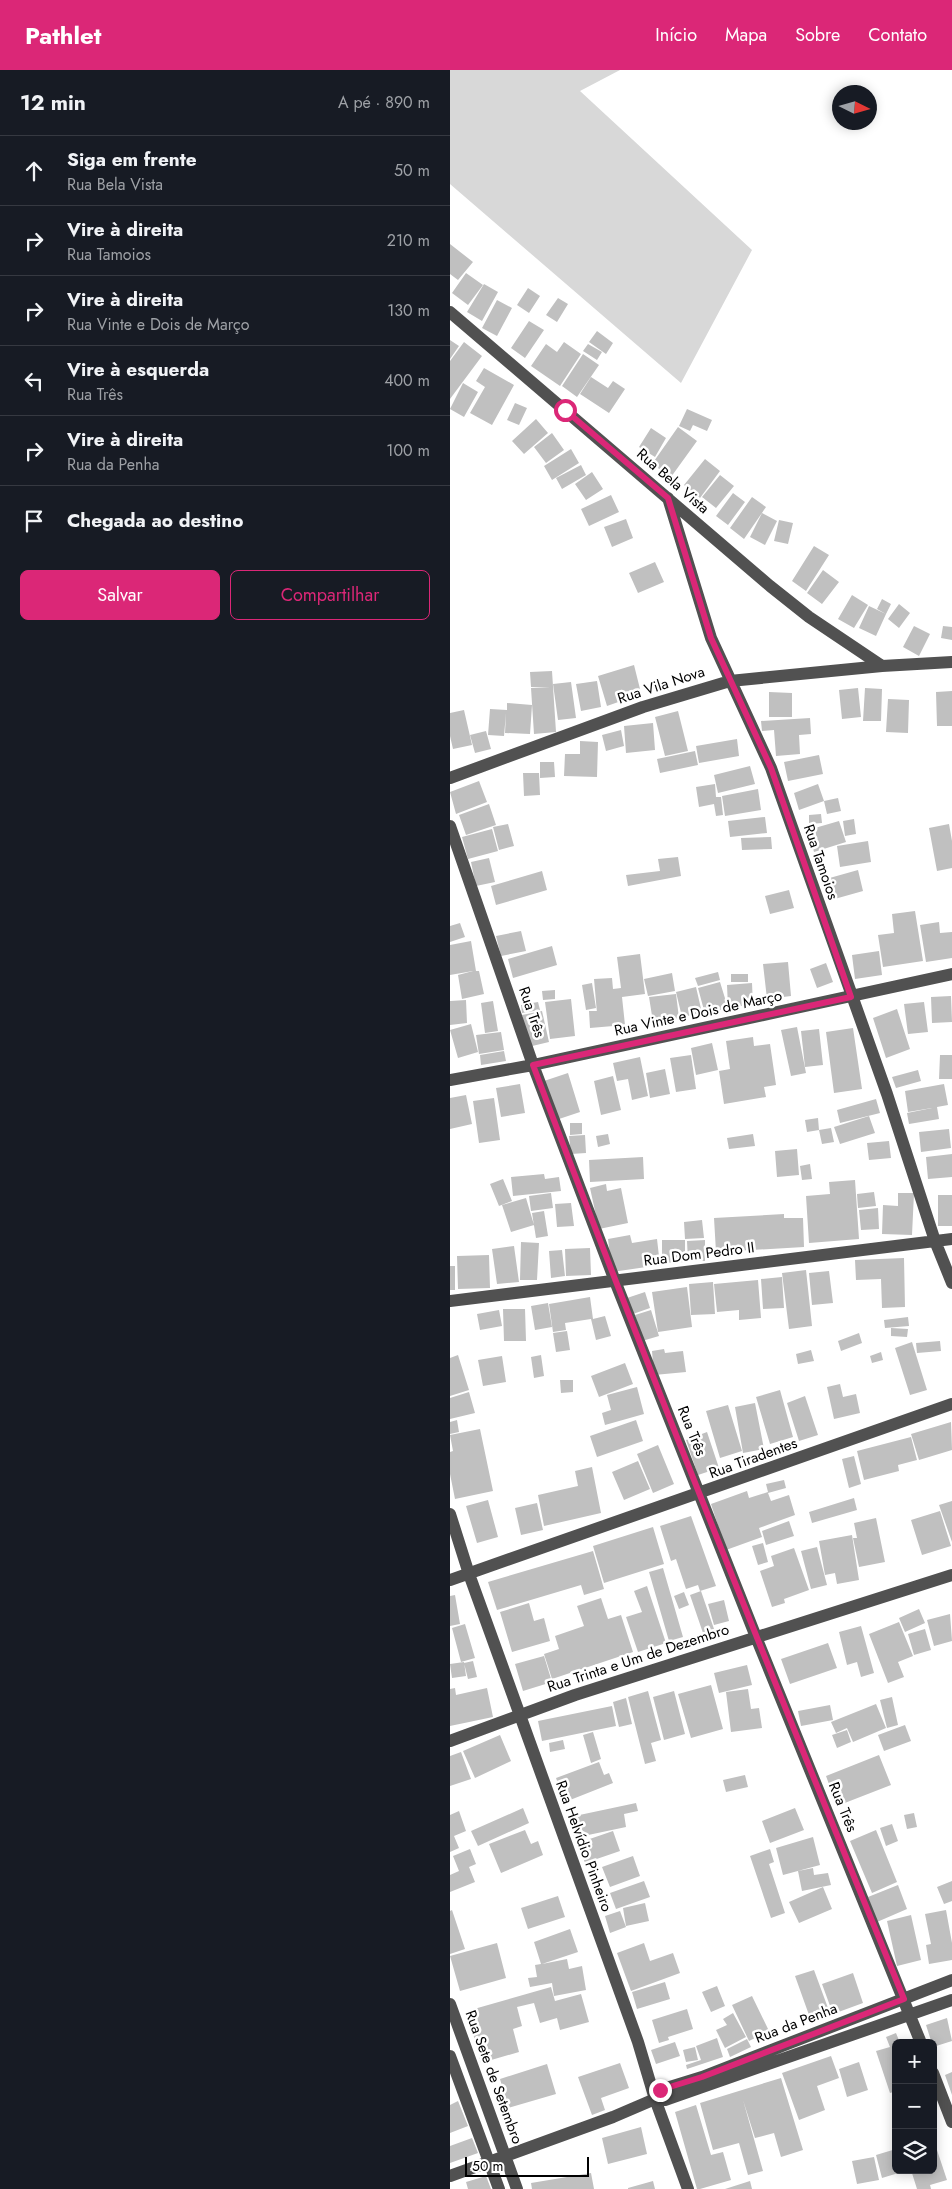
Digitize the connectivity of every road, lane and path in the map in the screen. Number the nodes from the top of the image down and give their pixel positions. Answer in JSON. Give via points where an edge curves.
{"nodes":[{"id":1,"x":450,"y":312,"type":"edge"},
{"id":2,"x":668,"y":498,"type":"junction"},
{"id":3,"x":846,"y":643,"type":"junction"},
{"id":4,"x":952,"y":662,"type":"edge"},
{"id":5,"x":882,"y":666,"type":"junction"},
{"id":6,"x":867,"y":668,"type":"junction"},
{"id":7,"x":730,"y":681,"type":"junction"},
{"id":8,"x":450,"y":778,"type":"edge"},
{"id":9,"x":450,"y":826,"type":"edge"},
{"id":10,"x":952,"y":974,"type":"edge"},
{"id":11,"x":851,"y":997,"type":"junction"},
{"id":12,"x":533,"y":1065,"type":"junction"},
{"id":13,"x":450,"y":1080,"type":"edge"},
{"id":14,"x":952,"y":1239,"type":"edge"},
{"id":15,"x":935,"y":1241,"type":"junction"},
{"id":16,"x":615,"y":1281,"type":"junction"},
{"id":17,"x":952,"y":1283,"type":"edge"},
{"id":18,"x":450,"y":1301,"type":"edge"},
{"id":19,"x":952,"y":1404,"type":"edge"},
{"id":20,"x":700,"y":1494,"type":"junction"},
{"id":21,"x":450,"y":1514,"type":"edge"},
{"id":22,"x":469,"y":1574,"type":"junction"},
{"id":23,"x":952,"y":1575,"type":"edge"},
{"id":24,"x":450,"y":1580,"type":"edge"},
{"id":25,"x":756,"y":1636,"type":"junction"},
{"id":26,"x":519,"y":1715,"type":"junction"},
{"id":27,"x":450,"y":1741,"type":"edge"},
{"id":28,"x":952,"y":1980,"type":"edge"},
{"id":29,"x":904,"y":1999,"type":"junction"},
{"id":30,"x":952,"y":2000,"type":"edge"},
{"id":31,"x":450,"y":2004,"type":"edge"},
{"id":32,"x":911,"y":2016,"type":"junction"},
{"id":33,"x":920,"y":2039,"type":"edge"},
{"id":34,"x":450,"y":2056,"type":"edge"},
{"id":35,"x":937,"y":2083,"type":"edge"},
{"id":36,"x":655,"y":2099,"type":"junction"},
{"id":37,"x":952,"y":2122,"type":"edge"},
{"id":38,"x":504,"y":2155,"type":"junction"},
{"id":39,"x":488,"y":2161,"type":"junction"},
{"id":40,"x":450,"y":2176,"type":"edge"},
{"id":41,"x":499,"y":2189,"type":"edge"},
{"id":42,"x":517,"y":2189,"type":"edge"},
{"id":43,"x":688,"y":2189,"type":"edge"}],
"edges":[{"from":1,"to":2,"type":"street","name":"Rua Bela Vista"},
{"from":2,"to":3,"type":"street","name":"Rua Bela Vista","via":[[809,618]]},
{"from":2,"to":7,"type":"street","name":"Rua Tamoios","via":[[711,638]]},
{"from":3,"to":5,"type":"street","name":"Rua Bela Vista"},
{"from":3,"to":6,"type":"street"},
{"from":4,"to":5,"type":"street","name":"Rua Vila Nova"},
{"from":5,"to":6,"type":"street","name":"Rua Vila Nova"},
{"from":6,"to":7,"type":"street","name":"Rua Vila Nova"},
{"from":7,"to":8,"type":"street","name":"Rua Vila Nova","via":[[643,707]]},
{"from":7,"to":11,"type":"street","name":"Rua Tamoios","via":[[771,768]]},
{"from":9,"to":12,"type":"street","name":"Rua Três"},
{"from":10,"to":11,"type":"street","name":"Rua Vinte e Dois de Março"},
{"from":11,"to":12,"type":"street","name":"Rua Vinte e Dois de Março"},
{"from":11,"to":15,"type":"street","name":"Rua Tamoios"},
{"from":12,"to":13,"type":"street","name":"Rua Vinte e Dois de Março"},
{"from":12,"to":16,"type":"street","name":"Rua Três"},
{"from":14,"to":15,"type":"street","name":"Rua Dom Pedro II"},
{"from":15,"to":16,"type":"street","name":"Rua Dom Pedro II"},
{"from":15,"to":17,"type":"street","name":"Rua Tamoios"},
{"from":16,"to":18,"type":"street","name":"Rua Dom Pedro II"},
{"from":16,"to":20,"type":"street","name":"Rua Três"},
{"from":19,"to":20,"type":"street","name":"Rua Tiradentes"},
{"from":20,"to":22,"type":"street","name":"Rua Tiradentes"},
{"from":20,"to":25,"type":"street","name":"Rua Três"},
{"from":21,"to":22,"type":"street","name":"Rua Helvídio Pinheiro"},
{"from":22,"to":24,"type":"street","name":"Rua Tiradentes"},
{"from":22,"to":26,"type":"street","name":"Rua Helvídio Pinheiro"},
{"from":23,"to":25,"type":"street","name":"Rua Trinta e Um de Dezembro"},
{"from":25,"to":26,"type":"street","name":"Rua Trinta e Um de Dezembro"},
{"from":25,"to":29,"type":"street","name":"Rua Três"},
{"from":26,"to":27,"type":"street","name":"Rua Trinta e Um de Dezembro"},
{"from":26,"to":36,"type":"street","name":"Rua Helvídio Pinheiro","via":[[638,2042]]},
{"from":28,"to":29,"type":"street","name":"Rua da Penha"},
{"from":29,"to":32,"type":"street","name":"Rua Três"},
{"from":29,"to":36,"type":"street","name":"Rua da Penha","via":[[660,2090]]},
{"from":30,"to":32,"type":"street","name":"Rua da Penha"},
{"from":31,"to":38,"type":"street","name":"Rua Sete de Setembro"},
{"from":32,"to":33,"type":"street","name":"Rua Três"},
{"from":32,"to":36,"type":"street","name":"Rua da Penha","via":[[665,2100]]},
{"from":34,"to":39,"type":"street"},
{"from":35,"to":37,"type":"street"},
{"from":36,"to":38,"type":"street","name":"Rua da Penha"},
{"from":36,"to":43,"type":"street","name":"Rua Helvídio Pinheiro"},
{"from":38,"to":39,"type":"street","name":"Rua da Penha"},
{"from":38,"to":42,"type":"street","name":"Rua Sete de Setembro"},
{"from":39,"to":40,"type":"street","name":"Rua da Penha"},
{"from":39,"to":41,"type":"street"}]}
